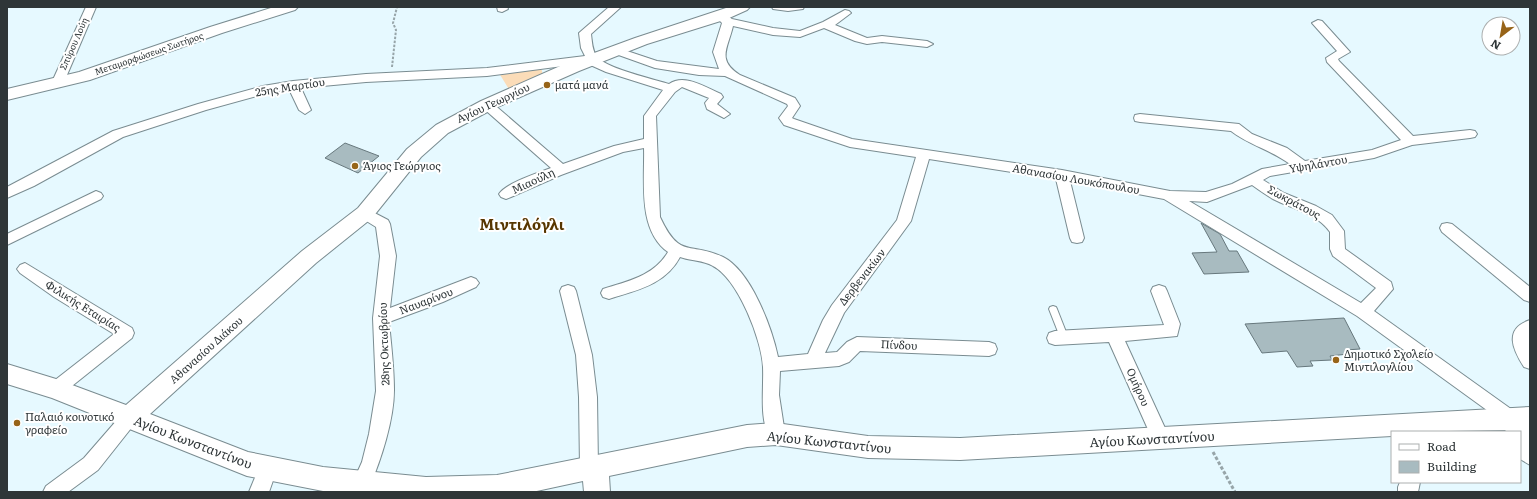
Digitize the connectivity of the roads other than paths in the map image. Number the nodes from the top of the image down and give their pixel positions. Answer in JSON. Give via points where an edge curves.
{"nodes":[{"id":1,"x":91,"y":7,"type":"edge"},
{"id":2,"x":290,"y":7,"type":"edge"},
{"id":3,"x":616,"y":7,"type":"edge"},
{"id":4,"x":742,"y":7,"type":"edge"},
{"id":5,"x":776,"y":7,"type":"edge"},
{"id":6,"x":799,"y":7,"type":"edge"},
{"id":7,"x":845,"y":13,"type":"dead end"},
{"id":8,"x":725,"y":19,"type":"junction"},
{"id":9,"x":1318,"y":23,"type":"dead end"},
{"id":10,"x":826,"y":25,"type":"junction"},
{"id":11,"x":927,"y":44,"type":"dead end"},
{"id":12,"x":617,"y":51,"type":"junction"},
{"id":13,"x":593,"y":60,"type":"junction"},
{"id":14,"x":728,"y":72,"type":"junction"},
{"id":15,"x":58,"y":82,"type":"junction"},
{"id":16,"x":293,"y":85,"type":"junction"},
{"id":17,"x":671,"y":89,"type":"junction"},
{"id":18,"x":7,"y":95,"type":"edge"},
{"id":19,"x":487,"y":105,"type":"junction"},
{"id":20,"x":305,"y":110,"type":"dead end"},
{"id":21,"x":724,"y":114,"type":"dead end"},
{"id":22,"x":1140,"y":118,"type":"dead end"},
{"id":23,"x":1470,"y":134,"type":"dead end"},
{"id":24,"x":1410,"y":141,"type":"junction"},
{"id":25,"x":650,"y":143,"type":"junction"},
{"id":26,"x":924,"y":154,"type":"junction"},
{"id":27,"x":1302,"y":166,"type":"junction"},
{"id":28,"x":560,"y":169,"type":"junction"},
{"id":29,"x":1062,"y":175,"type":"junction"},
{"id":30,"x":1253,"y":179,"type":"junction"},
{"id":31,"x":7,"y":193,"type":"edge"},
{"id":32,"x":506,"y":194,"type":"dead end"},
{"id":33,"x":1168,"y":195,"type":"junction"},
{"id":34,"x":96,"y":196,"type":"dead end"},
{"id":35,"x":365,"y":213,"type":"junction"},
{"id":36,"x":1447,"y":228,"type":"dead end"},
{"id":37,"x":1078,"y":238,"type":"dead end"},
{"id":38,"x":7,"y":240,"type":"edge"},
{"id":39,"x":676,"y":251,"type":"junction"},
{"id":40,"x":25,"y":269,"type":"dead end"},
{"id":41,"x":471,"y":282,"type":"dead end"},
{"id":42,"x":568,"y":291,"type":"dead end"},
{"id":43,"x":1159,"y":291,"type":"dead end"},
{"id":44,"x":609,"y":293,"type":"dead end"},
{"id":45,"x":1530,"y":296,"type":"edge"},
{"id":46,"x":1053,"y":309,"type":"dead end"},
{"id":47,"x":1363,"y":312,"type":"junction"},
{"id":48,"x":380,"y":318,"type":"junction"},
{"id":49,"x":1530,"y":326,"type":"edge"},
{"id":50,"x":1114,"y":335,"type":"junction"},
{"id":51,"x":1060,"y":337,"type":"joint"},
{"id":52,"x":989,"y":349,"type":"dead end"},
{"id":53,"x":814,"y":360,"type":"junction"},
{"id":54,"x":1530,"y":362,"type":"edge"},
{"id":55,"x":771,"y":365,"type":"junction"},
{"id":56,"x":7,"y":374,"type":"edge"},
{"id":57,"x":56,"y":390,"type":"junction"},
{"id":58,"x":130,"y":417,"type":"junction"},
{"id":59,"x":1521,"y":418,"type":"edge"},
{"id":60,"x":1404,"y":428,"type":"edge"},
{"id":61,"x":776,"y":434,"type":"junction"},
{"id":62,"x":1161,"y":439,"type":"junction"},
{"id":63,"x":1530,"y":453,"type":"edge"},
{"id":64,"x":268,"y":469,"type":"junction"},
{"id":65,"x":594,"y":476,"type":"edge"},
{"id":66,"x":362,"y":482,"type":"junction"},
{"id":67,"x":1410,"y":483,"type":"edge"},
{"id":68,"x":53,"y":492,"type":"edge"},
{"id":69,"x":259,"y":492,"type":"edge"},
{"id":70,"x":1408,"y":492,"type":"edge"}],
"edges":[{"from":1,"to":15,"type":"street","name":"Σπύρου Λούη"},
{"from":2,"to":15,"type":"main road","name":"Μεταμορφώσεως Σωτήρος","via":[[90,74]]},
{"from":3,"to":13,"type":"street","via":[[585,33],[587,48]]},
{"from":4,"to":8,"type":"main road","name":"Αγίου Γεωργίου"},
{"from":5,"to":6,"type":"street"},
{"from":7,"to":10,"type":"street"},
{"from":8,"to":10,"type":"street","via":[[769,32],[800,34]]},
{"from":8,"to":12,"type":"main road","name":"Αγίου Γεωργίου"},
{"from":8,"to":14,"type":"street","via":[[718,51],[720,60]]},
{"from":9,"to":24,"type":"street","via":[[1344,52],[1332,58],[1333,62]]},
{"from":10,"to":11,"type":"street","via":[[859,40],[882,38]]},
{"from":12,"to":13,"type":"main road","name":"Αγίου Γεωργίου"},
{"from":12,"to":14,"type":"street","name":"Αθανασίου Λουκόπουλου","via":[[655,64]]},
{"from":13,"to":16,"type":"street","name":"25ης Μαρτίου","via":[[487,72],[391,76]]},
{"from":13,"to":17,"type":"street","via":[[610,69]]},
{"from":13,"to":19,"type":"main road","name":"Αγίου Γεωργίου"},
{"from":14,"to":26,"type":"street","name":"Αθανασίου Λουκόπουλου","via":[[736,78],[792,101],[794,106],[784,118],[789,122],[850,144]]},
{"from":15,"to":18,"type":"main road","name":"Μεταμορφώσεως Σωτήρος"},
{"from":16,"to":20,"type":"street"},
{"from":16,"to":31,"type":"street","name":"25ης Μαρτίου","via":[[250,93],[118,134]]},
{"from":17,"to":21,"type":"street","via":[[679,83],[684,83],[717,97],[711,106]]},
{"from":17,"to":25,"type":"street","via":[[650,116]]},
{"from":19,"to":28,"type":"street"},
{"from":19,"to":35,"type":"main road","name":"Αγίου Γεωργίου","via":[[456,120],[430,138],[400,168]]},
{"from":22,"to":27,"type":"street","via":[[1234,127],[1246,137],[1282,151]]},
{"from":23,"to":24,"type":"street","name":"Υψηλάντου"},
{"from":24,"to":27,"type":"street","name":"Υψηλάντου","via":[[1374,154]]},
{"from":25,"to":28,"type":"street","name":"Μιαούλη","via":[[625,146]]},
{"from":25,"to":39,"type":"street","via":[[653,217],[669,247]]},
{"from":26,"to":29,"type":"street","name":"Αθανασίου Λουκόπουλου"},
{"from":26,"to":53,"type":"street","name":"Δερβενακίων","via":[[904,221],[838,309],[827,327]]},
{"from":27,"to":30,"type":"street","name":"Υψηλάντου","via":[[1267,172]]},
{"from":28,"to":32,"type":"street","name":"Μιαούλη","via":[[528,181]]},
{"from":29,"to":33,"type":"street","name":"Αθανασίου Λουκόπουλου"},
{"from":29,"to":37,"type":"street"},
{"from":30,"to":33,"type":"street","name":"Υψηλάντου","via":[[1207,197]]},
{"from":30,"to":47,"type":"street","name":"Σωκράτους","via":[[1278,195],[1318,213],[1328,221],[1337,232],[1338,252],[1385,286]]},
{"from":33,"to":47,"type":"street","name":"Αθανασίου Λουκόπουλου"},
{"from":34,"to":38,"type":"street"},
{"from":35,"to":48,"type":"street","name":"28ης Οκτωβρίου","via":[[383,224],[388,256]]},
{"from":35,"to":58,"type":"main road","name":"Αθανασίου Διάκου","via":[[309,257]]},
{"from":36,"to":45,"type":"street"},
{"from":39,"to":44,"type":"street","via":[[661,272]]},
{"from":39,"to":55,"type":"street","via":[[711,259],[730,271],[751,302]]},
{"from":40,"to":57,"type":"street","name":"Φιλικής Εταιρίας","via":[[126,333]]},
{"from":41,"to":48,"type":"street","name":"Ναυαρίνου","via":[[437,298]]},
{"from":42,"to":65,"type":"street","via":[[584,355]]},
{"from":43,"to":50,"type":"street","via":[[1172,324],[1171,331]]},
{"from":46,"to":51,"type":"lane"},
{"from":47,"to":59,"type":"street","name":"Αθανασίου Λουκόπουλου"},
{"from":48,"to":66,"type":"street","name":"28ης Οκτωβρίου","via":[[385,391],[371,462]]},
{"from":49,"to":54,"type":"street","via":[[1521,335],[1521,348]]},
{"from":50,"to":51,"type":"street"},
{"from":50,"to":62,"type":"street","name":"Ομήρου"},
{"from":52,"to":53,"type":"street","name":"Πίνδου","via":[[857,344],[850,347],[845,356]]},
{"from":53,"to":55,"type":"street"},
{"from":55,"to":61,"type":"street","via":[[770,396]]},
{"from":56,"to":57,"type":"main road","name":"Αγίου Κωνσταντίνου"},
{"from":57,"to":58,"type":"main road","name":"Αγίου Κωνσταντίνου"},
{"from":58,"to":64,"type":"main road","name":"Αγίου Κωνσταντίνου","via":[[230,458]]},
{"from":58,"to":68,"type":"street","name":"Αθανασίου Διάκου","via":[[91,464]]},
{"from":59,"to":60,"type":"main road","name":"Αγίου Κωνσταντίνου"},
{"from":59,"to":63,"type":"main road","via":[[1521,433]]},
{"from":60,"to":62,"type":"main road","name":"Αγίου Κωνσταντίνου"},
{"from":61,"to":62,"type":"main road","name":"Αγίου Κωνσταντίνου","via":[[868,447],[905,449],[960,449]]},
{"from":61,"to":65,"type":"main road","name":"Αγίου Κωνσταντίνου","via":[[720,440]]},
{"from":64,"to":66,"type":"main road","name":"Αγίου Κωνσταντίνου","via":[[323,479]]},
{"from":64,"to":69,"type":"street"},
{"from":65,"to":66,"type":"main road","name":"Αγίου Κωνσταντίνου","via":[[470,490],[426,489]]},
{"from":67,"to":70,"type":"street","via":[[1407,487]]}]}
